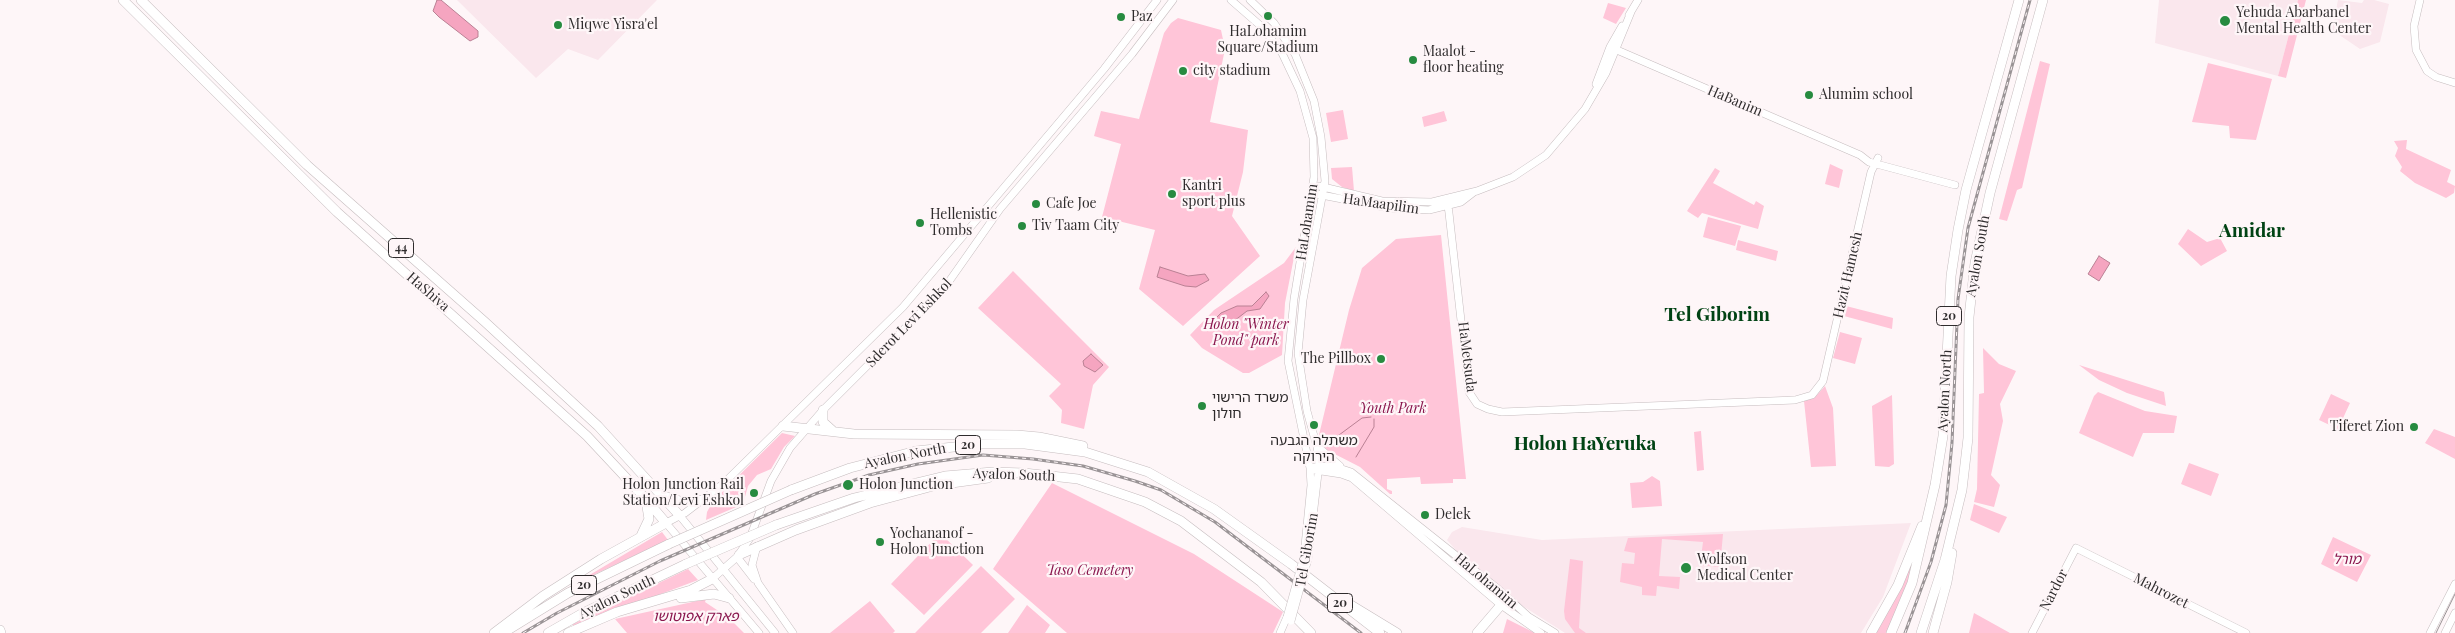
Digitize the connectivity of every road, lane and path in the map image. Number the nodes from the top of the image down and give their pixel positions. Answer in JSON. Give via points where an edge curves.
{"nodes":[{"id":1,"x":122,"y":0,"type":"edge"},
{"id":2,"x":141,"y":0,"type":"edge"},
{"id":3,"x":1157,"y":0,"type":"edge"},
{"id":4,"x":1173,"y":0,"type":"edge"},
{"id":5,"x":1231,"y":0,"type":"edge"},
{"id":6,"x":1238,"y":0,"type":"edge"},
{"id":7,"x":1250,"y":0,"type":"edge"},
{"id":8,"x":1638,"y":0,"type":"edge"},
{"id":9,"x":2018,"y":0,"type":"edge"},
{"id":10,"x":2420,"y":0,"type":"edge"},
{"id":11,"x":2043,"y":3,"type":"edge"},
{"id":12,"x":1287,"y":42,"type":"junction"},
{"id":13,"x":1278,"y":43,"type":"junction"},
{"id":14,"x":1613,"y":49,"type":"junction"},
{"id":15,"x":2455,"y":83,"type":"edge"},
{"id":16,"x":1874,"y":160,"type":"junction"},
{"id":17,"x":1325,"y":174,"type":"junction"},
{"id":18,"x":1313,"y":184,"type":"junction"},
{"id":19,"x":1955,"y":184,"type":"dead end"},
{"id":20,"x":1324,"y":187,"type":"junction"},
{"id":21,"x":1477,"y":191,"type":"junction"},
{"id":22,"x":1311,"y":193,"type":"junction"},
{"id":23,"x":1322,"y":195,"type":"junction"},
{"id":24,"x":1340,"y":195,"type":"junction"},
{"id":25,"x":1439,"y":205,"type":"junction"},
{"id":26,"x":1448,"y":206,"type":"junction"},
{"id":27,"x":1320,"y":212,"type":"junction"},
{"id":28,"x":1451,"y":234,"type":"junction"},
{"id":29,"x":1811,"y":394,"type":"joint"},
{"id":30,"x":823,"y":410,"type":"junction"},
{"id":31,"x":783,"y":426,"type":"junction"},
{"id":32,"x":806,"y":428,"type":"junction"},
{"id":33,"x":835,"y":433,"type":"junction"},
{"id":34,"x":1317,"y":447,"type":"junction"},
{"id":35,"x":1310,"y":468,"type":"junction"},
{"id":36,"x":1319,"y":468,"type":"junction"},
{"id":37,"x":1148,"y":472,"type":"junction"},
{"id":38,"x":1335,"y":472,"type":"junction"},
{"id":39,"x":1351,"y":472,"type":"junction"},
{"id":40,"x":1078,"y":479,"type":"junction"},
{"id":41,"x":1935,"y":485,"type":"junction"},
{"id":42,"x":661,"y":494,"type":"junction"},
{"id":43,"x":644,"y":496,"type":"junction"},
{"id":44,"x":1316,"y":496,"type":"junction"},
{"id":45,"x":704,"y":500,"type":"junction"},
{"id":46,"x":1960,"y":501,"type":"junction"},
{"id":47,"x":680,"y":516,"type":"junction"},
{"id":48,"x":666,"y":523,"type":"junction"},
{"id":49,"x":638,"y":539,"type":"junction"},
{"id":50,"x":758,"y":546,"type":"junction"},
{"id":51,"x":2076,"y":548,"type":"joint"},
{"id":52,"x":738,"y":556,"type":"junction"},
{"id":53,"x":1306,"y":557,"type":"junction"},
{"id":54,"x":723,"y":571,"type":"junction"},
{"id":55,"x":1301,"y":572,"type":"junction"},
{"id":56,"x":712,"y":579,"type":"junction"},
{"id":57,"x":758,"y":583,"type":"junction"},
{"id":58,"x":2455,"y":584,"type":"edge"},
{"id":59,"x":729,"y":598,"type":"junction"},
{"id":60,"x":649,"y":603,"type":"junction"},
{"id":61,"x":1514,"y":604,"type":"junction"},
{"id":62,"x":1501,"y":605,"type":"junction"},
{"id":63,"x":2455,"y":613,"type":"edge"},
{"id":64,"x":1289,"y":619,"type":"junction"},
{"id":65,"x":494,"y":633,"type":"edge"},
{"id":66,"x":503,"y":633,"type":"edge"},
{"id":67,"x":548,"y":633,"type":"edge"},
{"id":68,"x":568,"y":633,"type":"edge"},
{"id":69,"x":759,"y":633,"type":"edge"},
{"id":70,"x":776,"y":633,"type":"edge"},
{"id":71,"x":792,"y":633,"type":"edge"},
{"id":72,"x":1280,"y":633,"type":"edge"},
{"id":73,"x":1286,"y":633,"type":"edge"},
{"id":74,"x":1312,"y":633,"type":"edge"},
{"id":75,"x":1380,"y":633,"type":"edge"},
{"id":76,"x":1397,"y":633,"type":"edge"},
{"id":77,"x":1477,"y":633,"type":"edge"},
{"id":78,"x":1541,"y":633,"type":"edge"},
{"id":79,"x":1555,"y":633,"type":"edge"},
{"id":80,"x":1871,"y":633,"type":"edge"},
{"id":81,"x":1891,"y":633,"type":"edge"},
{"id":82,"x":1921,"y":633,"type":"edge"},
{"id":83,"x":1933,"y":633,"type":"edge"},
{"id":84,"x":2032,"y":633,"type":"edge"},
{"id":85,"x":2246,"y":633,"type":"edge"},
{"id":86,"x":2430,"y":633,"type":"edge"},
{"id":87,"x":2445,"y":633,"type":"edge"}],
"edges":[{"from":1,"to":43,"type":"highway","name":"HaShiva","number":"44","via":[[302,180],[586,436]]},
{"from":2,"to":42,"type":"highway","name":"HaShiva","number":"44","via":[[307,165],[486,322],[598,426]]},
{"from":3,"to":31,"type":"main road","name":"Sderot Levi Eshkol","via":[[1113,58],[912,297]]},
{"from":4,"to":30,"type":"main road","name":"Sderot Levi Eshkol","via":[[1132,54],[1000,209],[943,290]]},
{"from":5,"to":13,"type":"main road","name":"HaLohamim"},
{"from":6,"to":13,"type":"main road"},
{"from":7,"to":12,"type":"main road","name":"HaLohamim"},
{"from":8,"to":14,"type":"main road","name":"HaMaapilim"},
{"from":9,"to":41,"type":"highway","name":"Ayalon North","number":"20","via":[[1966,190],[1955,246],[1943,436]]},
{"from":10,"to":15,"type":"main road","via":[[2414,26],[2416,50],[2427,71]]},
{"from":11,"to":46,"type":"highway","name":"Ayalon South","number":"20","via":[[1990,193],[1975,263],[1969,317],[1968,438]]},
{"from":12,"to":13,"type":"main road"},
{"from":12,"to":17,"type":"main road","name":"HaLohamim","via":[[1300,63],[1314,101]]},
{"from":13,"to":18,"type":"main road","name":"HaLohamim","via":[[1305,105],[1313,138]]},
{"from":14,"to":16,"type":"main road","name":"HaBanim"},
{"from":14,"to":21,"type":"main road","name":"HaMaapilim","via":[[1588,103],[1546,155],[1513,177]]},
{"from":16,"to":19,"type":"main road","name":"HaBanim"},
{"from":16,"to":29,"type":"main road","name":"Hazit Hamesh","via":[[1824,378]]},
{"from":17,"to":20,"type":"main road","name":"HaLohamim"},
{"from":17,"to":24,"type":"main road"},
{"from":18,"to":20,"type":"main road","name":"HaMaapilim"},
{"from":18,"to":22,"type":"main road","name":"HaLohamim"},
{"from":20,"to":23,"type":"main road","name":"HaLohamim"},
{"from":20,"to":24,"type":"main road","name":"HaMaapilim"},
{"from":21,"to":25,"type":"main road","name":"HaMaapilim"},
{"from":21,"to":26,"type":"main road","name":"HaMaapilim"},
{"from":22,"to":23,"type":"main road","name":"HaMaapilim"},
{"from":22,"to":35,"type":"main road","name":"HaLohamim","via":[[1288,361]]},
{"from":23,"to":24,"type":"main road","name":"HaMaapilim"},
{"from":23,"to":27,"type":"main road","name":"HaLohamim"},
{"from":24,"to":25,"type":"main road","name":"HaMaapilim"},
{"from":24,"to":27,"type":"main road","via":[[1327,202]]},
{"from":25,"to":26,"type":"main road"},
{"from":25,"to":28,"type":"main road","name":"HaMetsuda","via":[[1444,210]]},
{"from":26,"to":28,"type":"main road","name":"HaMetsuda"},
{"from":27,"to":34,"type":"main road","name":"HaLohamim","via":[[1303,300],[1298,353],[1307,411]]},
{"from":28,"to":29,"type":"main road","name":"HaMetsuda","via":[[1468,392],[1477,404],[1488,409],[1502,412],[1790,400]]},
{"from":30,"to":32,"type":"main road","name":"Sderot Levi Eshkol"},
{"from":30,"to":33,"type":"highway","via":[[823,422]]},
{"from":31,"to":32,"type":"highway"},
{"from":31,"to":45,"type":"main road","name":"Sderot Levi Eshkol"},
{"from":32,"to":33,"type":"highway"},
{"from":32,"to":52,"type":"main road","name":"Sderot Levi Eshkol","via":[[776,470],[753,532]]},
{"from":33,"to":37,"type":"highway","via":[[1039,437],[1105,453]]},
{"from":34,"to":36,"type":"main road","name":"HaLohamim"},
{"from":34,"to":39,"type":"main road"},
{"from":35,"to":36,"type":"main road","name":"HaLohamim"},
{"from":35,"to":53,"type":"main road","name":"Tel Giborim"},
{"from":36,"to":38,"type":"main road","name":"HaLohamim"},
{"from":36,"to":39,"type":"main road","name":"HaLohamim","via":[[1337,466]]},
{"from":36,"to":44,"type":"main road","name":"Tel Giborim"},
{"from":37,"to":55,"type":"highway","name":"Ayalon North","number":"20","via":[[1214,509]]},
{"from":37,"to":66,"type":"highway","name":"Ayalon North","number":"20","bridge":true,"via":[[1106,457],[1025,444],[982,444],[883,458],[791,490],[669,544],[568,593]]},
{"from":38,"to":44,"type":"main road","via":[[1323,481]]},
{"from":38,"to":62,"type":"main road","name":"HaLohamim","via":[[1352,478]]},
{"from":39,"to":61,"type":"main road","name":"HaLohamim"},
{"from":40,"to":50,"type":"highway","via":[[1000,476],[937,485],[837,514]]},
{"from":40,"to":67,"type":"highway","name":"Ayalon South","number":"20","bridge":true,"via":[[1016,472],[945,476],[854,498],[776,525],[686,564]]},
{"from":40,"to":74,"type":"highway","name":"Ayalon South","number":"20","via":[[1136,498],[1181,521],[1261,582]]},
{"from":41,"to":80,"type":"highway","via":[[1911,556]]},
{"from":41,"to":81,"type":"highway","name":"Ayalon North","number":"20","via":[[1912,583]]},
{"from":42,"to":45,"type":"highway","via":[[683,502]]},
{"from":42,"to":47,"type":"highway","name":"HaShiva","number":"44"},
{"from":43,"to":48,"type":"highway","name":"HaShiva","number":"44"},
{"from":43,"to":49,"type":"highway","via":[[649,519]]},
{"from":44,"to":53,"type":"main road","name":"Tel Giborim"},
{"from":45,"to":47,"type":"main road","name":"Sderot Levi Eshkol"},
{"from":46,"to":82,"type":"highway","name":"Ayalon South","number":"20"},
{"from":46,"to":83,"type":"highway","via":[[1947,582]]},
{"from":47,"to":48,"type":"main road","name":"Sderot Levi Eshkol"},
{"from":47,"to":54,"type":"main road","number":"44"},
{"from":48,"to":49,"type":"highway"},
{"from":48,"to":56,"type":"main road","number":"44"},
{"from":49,"to":65,"type":"highway","via":[[543,596]]},
{"from":50,"to":52,"type":"highway"},
{"from":50,"to":57,"type":"main road","via":[[752,565]]},
{"from":51,"to":84,"type":"main road","name":"Nardor"},
{"from":51,"to":85,"type":"main road","name":"Mahrozet"},
{"from":52,"to":54,"type":"main road","name":"Sderot Levi Eshkol"},
{"from":52,"to":57,"type":"main road"},
{"from":53,"to":64,"type":"main road","name":"Tel Giborim","bridge":true},
{"from":54,"to":56,"type":"main road","name":"Sderot Levi Eshkol"},
{"from":54,"to":70,"type":"main road"},
{"from":55,"to":75,"type":"highway","name":"Ayalon North","number":"20"},
{"from":55,"to":76,"type":"highway"},
{"from":56,"to":59,"type":"main road"},
{"from":56,"to":60,"type":"highway","via":[[691,590]]},
{"from":57,"to":71,"type":"main road"},
{"from":58,"to":86,"type":"main road"},
{"from":59,"to":60,"type":"highway","via":[[714,594]]},
{"from":59,"to":69,"type":"main road"},
{"from":60,"to":68,"type":"highway","via":[[617,612]]},
{"from":61,"to":62,"type":"main road","via":[[1506,602]]},
{"from":61,"to":79,"type":"main road","name":"HaLohamim"},
{"from":62,"to":77,"type":"highway"},
{"from":62,"to":78,"type":"main road","name":"HaLohamim"},
{"from":63,"to":87,"type":"main road"},
{"from":64,"to":72,"type":"main road","name":"Tel Giborim"},
{"from":64,"to":73,"type":"main road","name":"Tel Giborim"}]}
